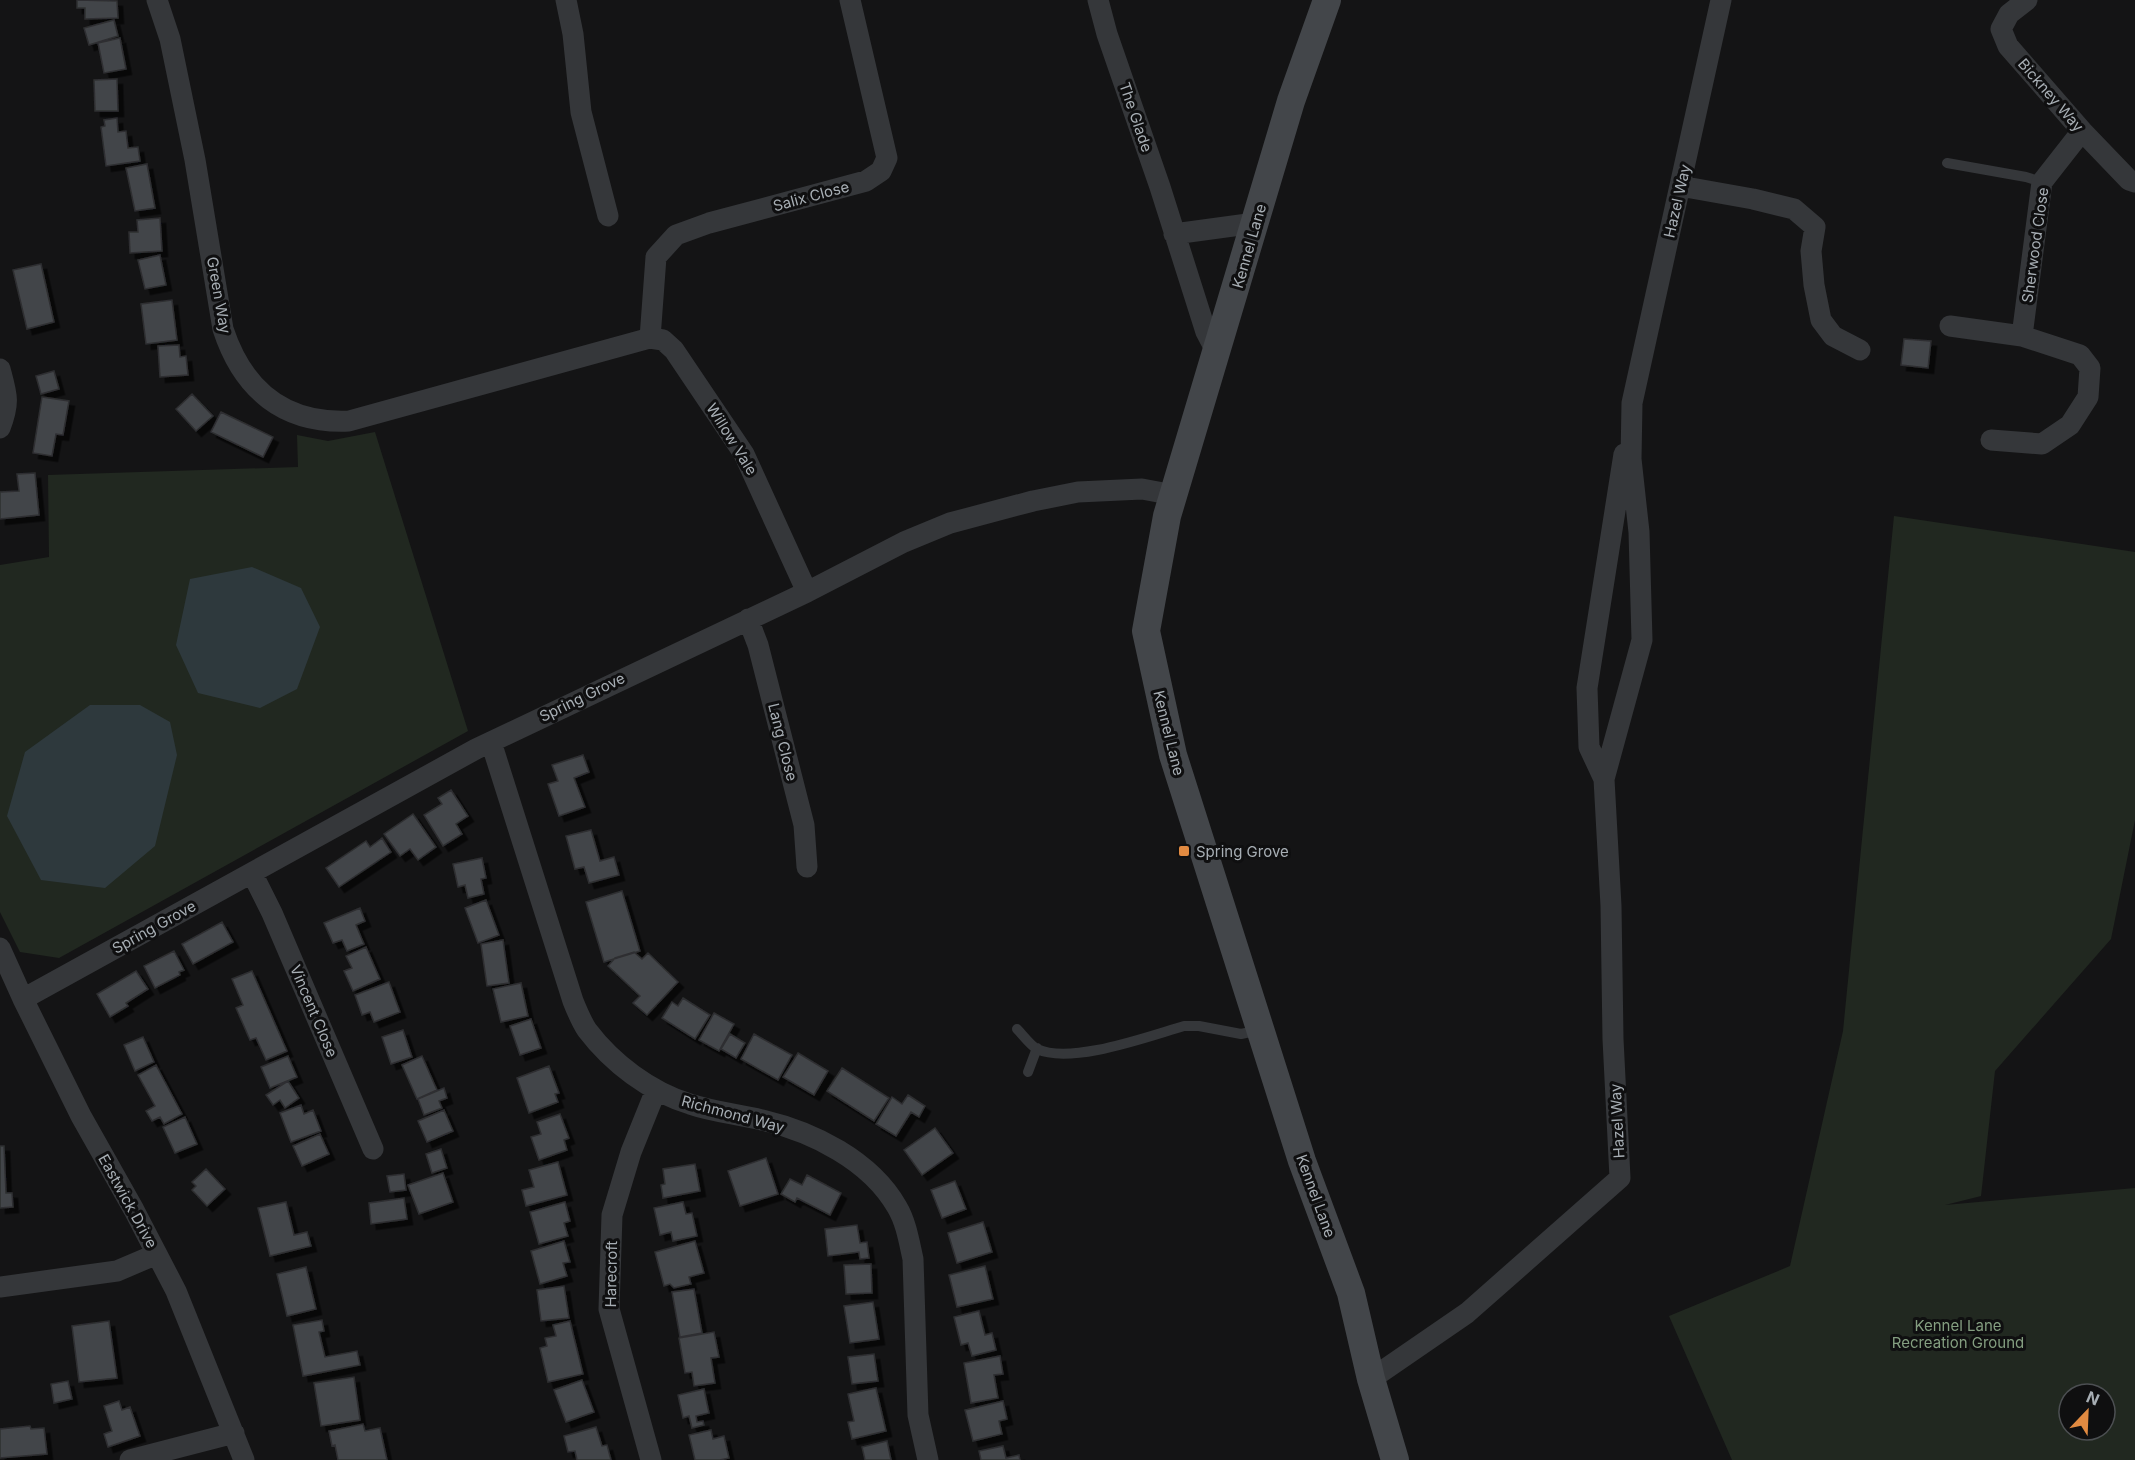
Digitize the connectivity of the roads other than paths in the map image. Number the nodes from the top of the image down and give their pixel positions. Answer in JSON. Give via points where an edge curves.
{"nodes":[{"id":1,"x":157,"y":0,"type":"edge"},
{"id":2,"x":566,"y":0,"type":"edge"},
{"id":3,"x":850,"y":0,"type":"edge"},
{"id":4,"x":1098,"y":0,"type":"edge"},
{"id":5,"x":1327,"y":0,"type":"edge"},
{"id":6,"x":1721,"y":0,"type":"edge"},
{"id":7,"x":2027,"y":0,"type":"edge"},
{"id":8,"x":2082,"y":131,"type":"junction"},
{"id":9,"x":1947,"y":164,"type":"dead end"},
{"id":10,"x":2043,"y":182,"type":"junction"},
{"id":11,"x":2135,"y":182,"type":"edge"},
{"id":12,"x":1680,"y":186,"type":"junction"},
{"id":13,"x":608,"y":216,"type":"dead end"},
{"id":14,"x":1255,"y":223,"type":"junction"},
{"id":15,"x":1174,"y":234,"type":"junction"},
{"id":16,"x":1950,"y":326,"type":"dead end"},
{"id":17,"x":2022,"y":336,"type":"junction"},
{"id":18,"x":650,"y":338,"type":"junction"},
{"id":19,"x":1860,"y":350,"type":"dead end"},
{"id":20,"x":1217,"y":353,"type":"junction"},
{"id":21,"x":0,"y":369,"type":"edge"},
{"id":22,"x":1632,"y":403,"type":"junction"},
{"id":23,"x":0,"y":428,"type":"edge"},
{"id":24,"x":1991,"y":440,"type":"dead end"},
{"id":25,"x":1174,"y":495,"type":"junction"},
{"id":26,"x":807,"y":592,"type":"junction"},
{"id":27,"x":748,"y":619,"type":"junction"},
{"id":28,"x":491,"y":742,"type":"junction"},
{"id":29,"x":1604,"y":779,"type":"junction"},
{"id":30,"x":807,"y":867,"type":"dead end"},
{"id":31,"x":252,"y":873,"type":"junction"},
{"id":32,"x":0,"y":948,"type":"edge"},
{"id":33,"x":22,"y":999,"type":"junction"},
{"id":34,"x":1017,"y":1029,"type":"dead end"},
{"id":35,"x":1260,"y":1030,"type":"junction"},
{"id":36,"x":1036,"y":1048,"type":"junction"},
{"id":37,"x":1028,"y":1072,"type":"dead end"},
{"id":38,"x":656,"y":1090,"type":"junction"},
{"id":39,"x":373,"y":1149,"type":"dead end"},
{"id":40,"x":157,"y":1254,"type":"junction"},
{"id":41,"x":0,"y":1287,"type":"edge"},
{"id":42,"x":1371,"y":1379,"type":"junction"},
{"id":43,"x":234,"y":1433,"type":"junction"},
{"id":44,"x":1391,"y":1459,"type":"edge"},
{"id":45,"x":130,"y":1460,"type":"edge"},
{"id":46,"x":244,"y":1460,"type":"edge"},
{"id":47,"x":651,"y":1460,"type":"edge"},
{"id":48,"x":928,"y":1460,"type":"edge"}],
"edges":[{"from":1,"to":18,"type":"street","name":"Green Way","via":[[170,39],[195,160],[223,329],[238,364],[262,395],[305,418],[349,421]]},
{"from":2,"to":13,"type":"street","via":[[581,112]]},
{"from":3,"to":18,"type":"street","name":"Salix Close","via":[[887,158],[881,171],[866,181],[676,235],[656,257]]},
{"from":4,"to":15,"type":"street","name":"The Glade"},
{"from":5,"to":14,"type":"street","name":"Kennel Lane","via":[[1291,101]]},
{"from":6,"to":12,"type":"street","name":"Hazel Way"},
{"from":7,"to":8,"type":"street","name":"Bickney Way","via":[[2009,14],[2001,29],[2008,46]]},
{"from":8,"to":10,"type":"street","name":"Sherwood Close"},
{"from":8,"to":11,"type":"street","name":"Bickney Way"},
{"from":9,"to":10,"type":"lane"},
{"from":10,"to":17,"type":"street","name":"Sherwood Close"},
{"from":12,"to":19,"type":"street","via":[[1794,209],[1815,227],[1811,251],[1821,320],[1833,336]]},
{"from":12,"to":22,"type":"street","name":"Hazel Way"},
{"from":14,"to":15,"type":"street"},
{"from":14,"to":20,"type":"street","name":"Kennel Lane"},
{"from":15,"to":20,"type":"street","name":"The Glade","via":[[1206,332]]},
{"from":16,"to":17,"type":"street"},
{"from":17,"to":24,"type":"street","via":[[2080,355],[2090,368],[2088,397],[2070,425],[2042,444]]},
{"from":18,"to":26,"type":"street","name":"Willow Vale","via":[[663,340],[674,350],[744,454]]},
{"from":20,"to":25,"type":"street","name":"Kennel Lane"},
{"from":21,"to":23,"type":"street","via":[[7,409]]},
{"from":22,"to":29,"type":"street","name":"Hazel Way","via":[[1631,459],[1639,532],[1642,640]]},
{"from":22,"to":29,"type":"street","name":"Hazel Way","via":[[1587,688],[1589,747]]},
{"from":25,"to":26,"type":"street","name":"Spring Grove","via":[[1142,489],[1078,492],[1033,501],[950,524],[904,542]]},
{"from":25,"to":35,"type":"street","name":"Kennel Lane","via":[[1146,631],[1173,755]]},
{"from":26,"to":27,"type":"street","name":"Spring Grove"},
{"from":27,"to":28,"type":"street","name":"Spring Grove"},
{"from":27,"to":30,"type":"street","name":"Lang Close","via":[[804,825]]},
{"from":28,"to":31,"type":"street","name":"Spring Grove"},
{"from":28,"to":38,"type":"street","name":"Richmond Way","via":[[573,1001],[586,1028],[604,1050]]},
{"from":29,"to":42,"type":"street","name":"Hazel Way","via":[[1620,1178],[1467,1313]]},
{"from":31,"to":33,"type":"street","name":"Spring Grove"},
{"from":31,"to":39,"type":"street","name":"Vincent Close"},
{"from":32,"to":33,"type":"street","name":"Eastwick Drive"},
{"from":33,"to":40,"type":"street","name":"Eastwick Drive"},
{"from":34,"to":36,"type":"lane"},
{"from":35,"to":36,"type":"lane","via":[[1241,1034],[1184,1026],[1079,1054]]},
{"from":35,"to":42,"type":"street","name":"Kennel Lane","via":[[1302,1161],[1351,1293]]},
{"from":36,"to":37,"type":"lane"},
{"from":38,"to":47,"type":"street","name":"Harecroft","via":[[612,1215],[609,1309]]},
{"from":38,"to":48,"type":"street","name":"Richmond Way","via":[[689,1104],[797,1131],[860,1164],[883,1185],[898,1209],[913,1259],[918,1415]]},
{"from":40,"to":41,"type":"street","via":[[117,1271]]},
{"from":40,"to":43,"type":"street","name":"Eastwick Drive"},
{"from":42,"to":44,"type":"street","name":"Kennel Lane"},
{"from":43,"to":45,"type":"street"},
{"from":43,"to":46,"type":"street","name":"Eastwick Drive"}]}
